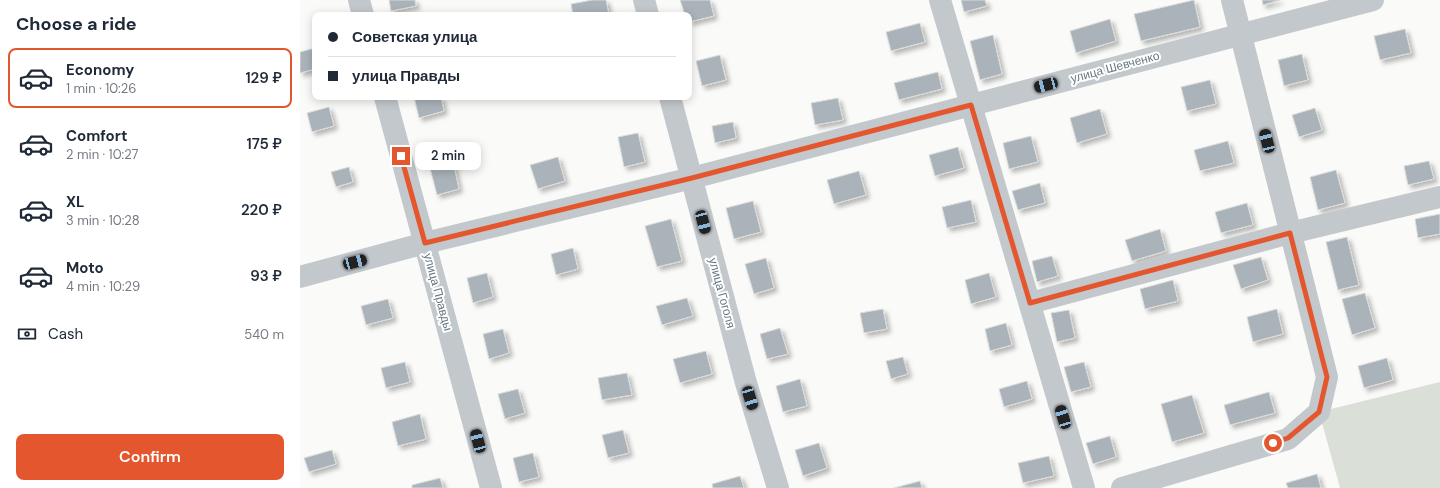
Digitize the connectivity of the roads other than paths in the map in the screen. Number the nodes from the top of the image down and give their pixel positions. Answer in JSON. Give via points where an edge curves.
{"nodes":[{"id":1,"x":359,"y":0,"type":"edge"},
{"id":2,"x":644,"y":0,"type":"edge"},
{"id":3,"x":940,"y":0,"type":"edge"},
{"id":4,"x":1232,"y":0,"type":"edge"},
{"id":5,"x":1373,"y":0,"type":"edge"},
{"id":6,"x":362,"y":12,"type":"edge"},
{"id":7,"x":647,"y":12,"type":"edge"},
{"id":8,"x":1240,"y":33,"type":"junction"},
{"id":9,"x":386,"y":100,"type":"edge"},
{"id":10,"x":671,"y":100,"type":"edge"},
{"id":11,"x":971,"y":105,"type":"junction"},
{"id":12,"x":692,"y":178,"type":"junction"},
{"id":13,"x":1440,"y":197,"type":"edge"},
{"id":14,"x":1290,"y":233,"type":"junction"},
{"id":15,"x":425,"y":243,"type":"junction"},
{"id":16,"x":300,"y":278,"type":"edge"},
{"id":17,"x":1030,"y":303,"type":"junction"},
{"id":18,"x":491,"y":488,"type":"edge"},
{"id":19,"x":778,"y":488,"type":"edge"},
{"id":20,"x":1084,"y":488,"type":"edge"},
{"id":21,"x":1122,"y":488,"type":"edge"}],
"edges":[{"from":1,"to":6,"type":"street"},
{"from":2,"to":7,"type":"street"},
{"from":3,"to":11,"type":"street"},
{"from":4,"to":8,"type":"street"},
{"from":5,"to":8,"type":"street","name":"улица Шевченко"},
{"from":8,"to":11,"type":"street","name":"улица Шевченко"},
{"from":8,"to":14,"type":"street"},
{"from":9,"to":15,"type":"street","name":"улица Правды"},
{"from":10,"to":12,"type":"street","name":"улица Гоголя"},
{"from":11,"to":12,"type":"street","name":"улица Шевченко"},
{"from":11,"to":17,"type":"street"},
{"from":12,"to":15,"type":"street","name":"улица Шевченко"},
{"from":12,"to":19,"type":"street","name":"улица Гоголя","via":[[746,383]]},
{"from":13,"to":14,"type":"street"},
{"from":14,"to":17,"type":"street"},
{"from":14,"to":21,"type":"street","via":[[1327,377],[1319,412],[1288,438]]},
{"from":15,"to":16,"type":"street","name":"улица Шевченко"},
{"from":15,"to":18,"type":"street","name":"улица Правды"},
{"from":17,"to":20,"type":"street"}]}
